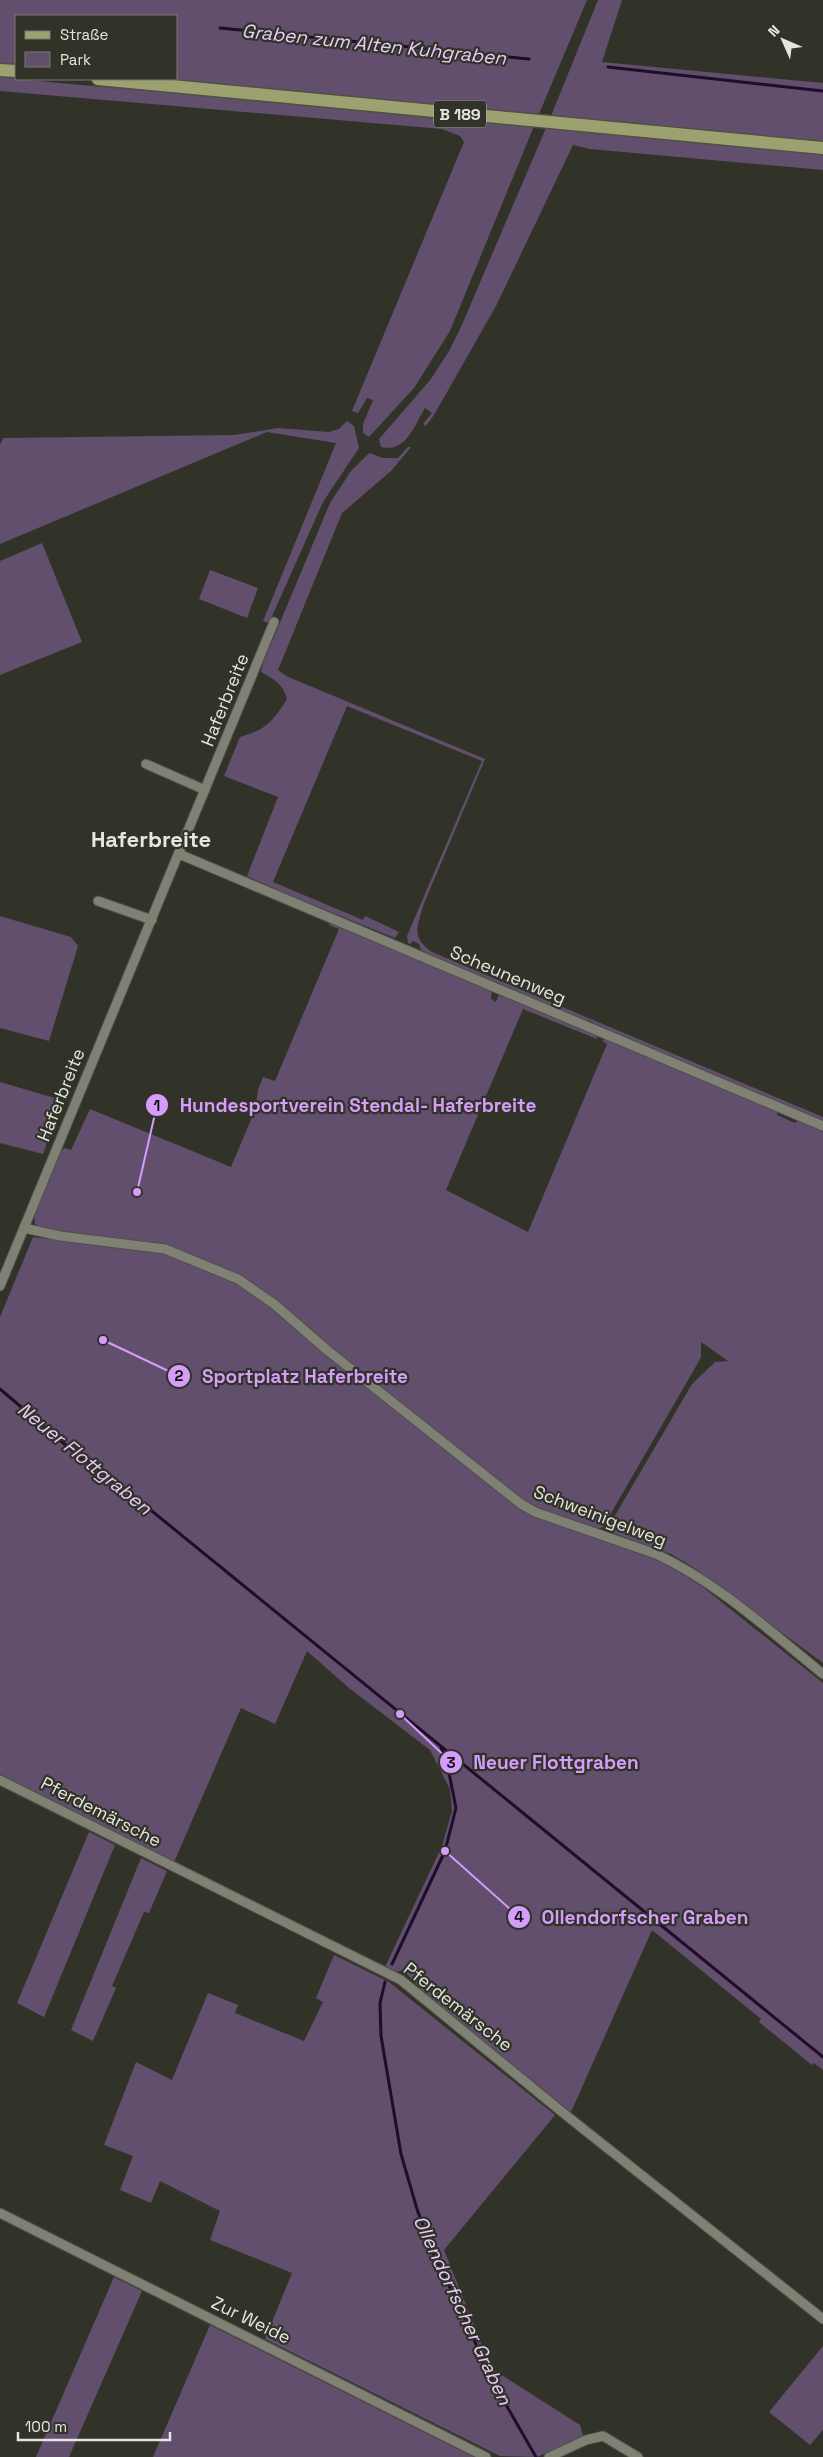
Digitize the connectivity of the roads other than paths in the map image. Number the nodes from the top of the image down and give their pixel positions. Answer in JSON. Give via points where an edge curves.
{"nodes":[{"id":1,"x":0,"y":70,"type":"edge"},
{"id":2,"x":15,"y":71,"type":"edge"},
{"id":3,"x":109,"y":80,"type":"edge"},
{"id":4,"x":823,"y":148,"type":"edge"},
{"id":5,"x":274,"y":622,"type":"dead end"},
{"id":6,"x":146,"y":764,"type":"dead end"},
{"id":7,"x":205,"y":790,"type":"junction"},
{"id":8,"x":179,"y":854,"type":"junction"},
{"id":9,"x":98,"y":901,"type":"dead end"},
{"id":10,"x":152,"y":920,"type":"junction"},
{"id":11,"x":823,"y":1126,"type":"edge"},
{"id":12,"x":24,"y":1228,"type":"junction"},
{"id":13,"x":0,"y":1284,"type":"edge"},
{"id":14,"x":823,"y":1674,"type":"edge"},
{"id":15,"x":0,"y":1780,"type":"edge"},
{"id":16,"x":0,"y":2213,"type":"edge"},
{"id":17,"x":823,"y":2319,"type":"edge"},
{"id":18,"x":486,"y":2457,"type":"edge"},
{"id":19,"x":549,"y":2457,"type":"edge"},
{"id":20,"x":638,"y":2457,"type":"edge"}],
"edges":[{"from":1,"to":2,"type":"main road"},
{"from":3,"to":4,"type":"main road","number":"B 189"},
{"from":5,"to":7,"type":"street","name":"Haferbreite"},
{"from":6,"to":7,"type":"street"},
{"from":7,"to":8,"type":"street","name":"Haferbreite"},
{"from":8,"to":10,"type":"street","name":"Haferbreite"},
{"from":8,"to":11,"type":"street","name":"Scheunenweg"},
{"from":9,"to":10,"type":"street"},
{"from":10,"to":12,"type":"street","name":"Haferbreite"},
{"from":12,"to":13,"type":"street","name":"Haferbreite"},
{"from":12,"to":14,"type":"street","name":"Schweinigelweg","via":[[60,1236],[165,1249],[238,1279],[274,1304],[521,1504],[675,1563],[702,1579]]},
{"from":15,"to":17,"type":"street","name":"Pferdemärsche","via":[[401,1980]]},
{"from":16,"to":18,"type":"street","name":"Zur Weide"},
{"from":19,"to":20,"type":"street","via":[[603,2436]]}]}
